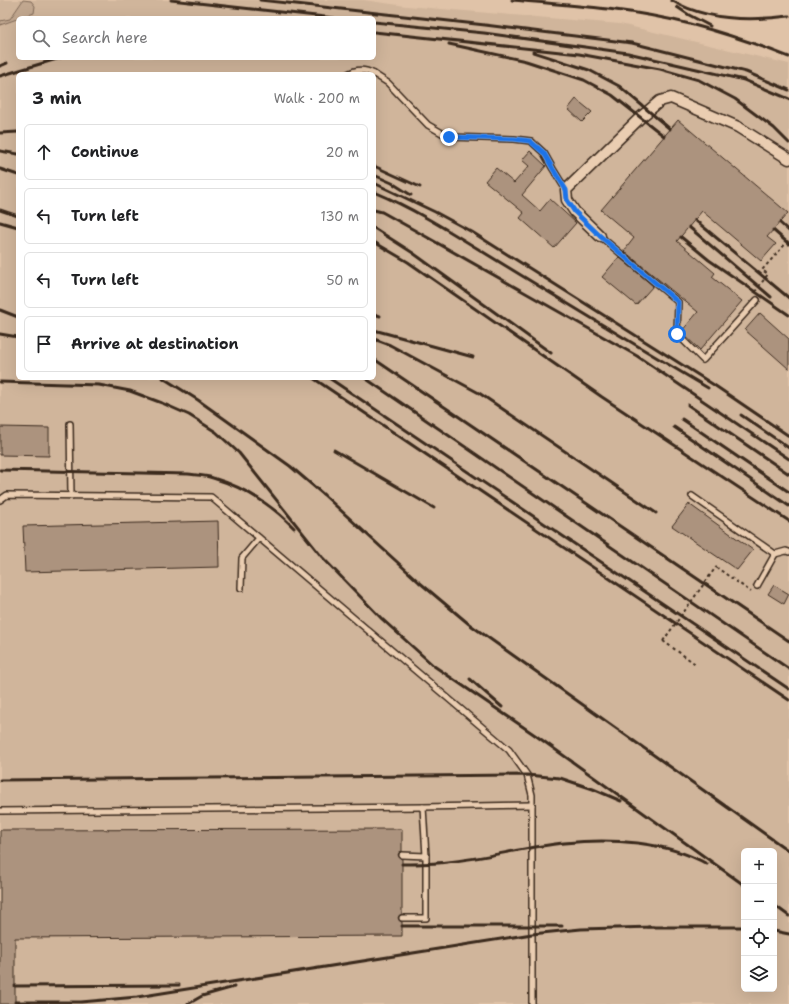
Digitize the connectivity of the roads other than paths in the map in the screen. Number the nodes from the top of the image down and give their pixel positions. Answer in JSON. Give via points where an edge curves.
{"nodes":[{"id":1,"x":352,"y":72,"type":"edge"},
{"id":2,"x":370,"y":72,"type":"edge"},
{"id":3,"x":376,"y":75,"type":"edge"},
{"id":4,"x":789,"y":159,"type":"edge"},
{"id":5,"x":566,"y":190,"type":"junction"},
{"id":6,"x":600,"y":236,"type":"joint"},
{"id":7,"x":757,"y":300,"type":"road end"},
{"id":8,"x":70,"y":424,"type":"dead end"},
{"id":9,"x":71,"y":496,"type":"junction"},
{"id":10,"x":692,"y":496,"type":"dead end"},
{"id":11,"x":0,"y":500,"type":"edge"},
{"id":12,"x":259,"y":538,"type":"junction"},
{"id":13,"x":789,"y":552,"type":"edge"},
{"id":14,"x":775,"y":554,"type":"junction"},
{"id":15,"x":757,"y":586,"type":"dead end"},
{"id":16,"x":241,"y":588,"type":"dead end"},
{"id":17,"x":532,"y":805,"type":"junction"},
{"id":18,"x":423,"y":808,"type":"junction"},
{"id":19,"x":0,"y":811,"type":"edge"},
{"id":20,"x":402,"y":855,"type":"dead end"},
{"id":21,"x":426,"y":856,"type":"junction"},
{"id":22,"x":402,"y":918,"type":"dead end"},
{"id":23,"x":532,"y":1004,"type":"edge"}],
"edges":[{"from":1,"to":2,"type":"lane"},
{"from":3,"to":5,"type":"lane","via":[[388,83],[428,125],[449,137],[530,141],[544,153]]},
{"from":4,"to":5,"type":"street","via":[[738,127],[671,98],[660,101],[641,117]]},
{"from":5,"to":6,"type":"street","via":[[567,200],[575,212]]},
{"from":6,"to":7,"type":"lane","via":[[678,302],[677,334],[703,360]]},
{"from":8,"to":9,"type":"lane"},
{"from":9,"to":11,"type":"lane","via":[[7,495]]},
{"from":9,"to":12,"type":"lane","via":[[211,497]]},
{"from":10,"to":14,"type":"lane"},
{"from":12,"to":16,"type":"lane","via":[[242,558]]},
{"from":12,"to":17,"type":"lane","via":[[509,750],[527,775]]},
{"from":13,"to":14,"type":"lane"},
{"from":14,"to":15,"type":"lane"},
{"from":17,"to":18,"type":"lane"},
{"from":17,"to":23,"type":"lane"},
{"from":18,"to":19,"type":"lane"},
{"from":18,"to":21,"type":"lane"},
{"from":20,"to":21,"type":"lane"},
{"from":21,"to":22,"type":"lane","via":[[426,918]]}]}
